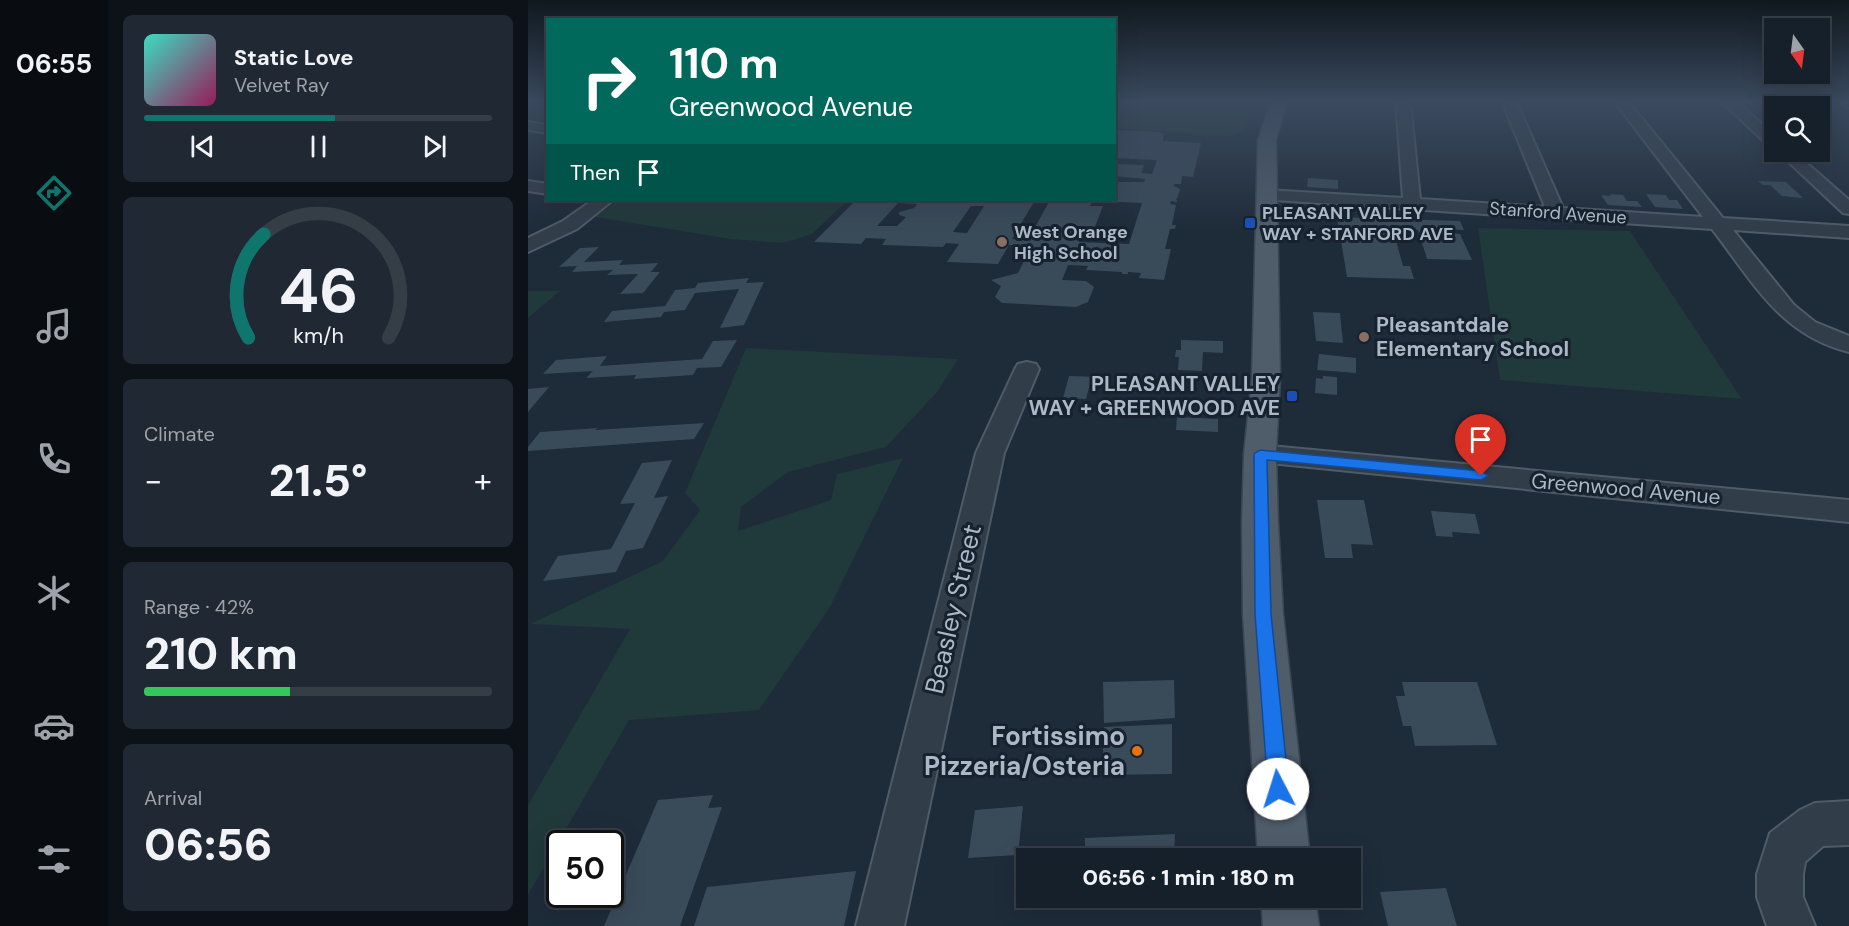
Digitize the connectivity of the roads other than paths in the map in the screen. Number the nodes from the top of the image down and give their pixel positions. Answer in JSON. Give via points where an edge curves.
{"nodes":[{"id":1,"x":1267,"y":144,"type":"edge"},
{"id":2,"x":1407,"y":144,"type":"edge"},
{"id":3,"x":1527,"y":144,"type":"edge"},
{"id":4,"x":1655,"y":144,"type":"edge"},
{"id":5,"x":1796,"y":162,"type":"edge"},
{"id":6,"x":528,"y":186,"type":"edge"},
{"id":7,"x":546,"y":189,"type":"edge"},
{"id":8,"x":1266,"y":195,"type":"junction"},
{"id":9,"x":603,"y":201,"type":"edge"},
{"id":10,"x":1412,"y":203,"type":"junction"},
{"id":11,"x":1849,"y":209,"type":"edge"},
{"id":12,"x":1556,"y":213,"type":"junction"},
{"id":13,"x":1718,"y":223,"type":"junction"},
{"id":14,"x":1849,"y":232,"type":"edge"},
{"id":15,"x":528,"y":246,"type":"edge"},
{"id":16,"x":1849,"y":345,"type":"edge"},
{"id":17,"x":1027,"y":369,"type":"dead end"},
{"id":18,"x":1260,"y":454,"type":"junction"},
{"id":19,"x":1849,"y":511,"type":"edge"},
{"id":20,"x":1849,"y":823,"type":"edge"},
{"id":21,"x":1283,"y":848,"type":"edge"},
{"id":22,"x":1289,"y":908,"type":"edge"},
{"id":23,"x":880,"y":926,"type":"edge"},
{"id":24,"x":1291,"y":926,"type":"edge"},
{"id":25,"x":1791,"y":926,"type":"edge"}],
"edges":[{"from":1,"to":8,"type":"main road"},
{"from":2,"to":10,"type":"street"},
{"from":3,"to":12,"type":"street"},
{"from":4,"to":13,"type":"street"},
{"from":5,"to":11,"type":"street"},
{"from":6,"to":7,"type":"street"},
{"from":8,"to":10,"type":"street","name":"Stanford Avenue"},
{"from":8,"to":18,"type":"main road","via":[[1266,378]]},
{"from":9,"to":15,"type":"street","via":[[570,225]]},
{"from":10,"to":12,"type":"street","name":"Stanford Avenue"},
{"from":12,"to":13,"type":"street","name":"Stanford Avenue"},
{"from":13,"to":14,"type":"street","name":"Stanford Avenue"},
{"from":13,"to":16,"type":"street","via":[[1796,320]]},
{"from":17,"to":23,"type":"street","name":"Beasley Street","via":[[990,453]]},
{"from":18,"to":19,"type":"street","name":"Greenwood Avenue"},
{"from":18,"to":21,"type":"main road","via":[[1263,614]]},
{"from":20,"to":25,"type":"street","via":[[1815,825],[1786,849],[1780,897]]},
{"from":22,"to":24,"type":"main road"}]}
